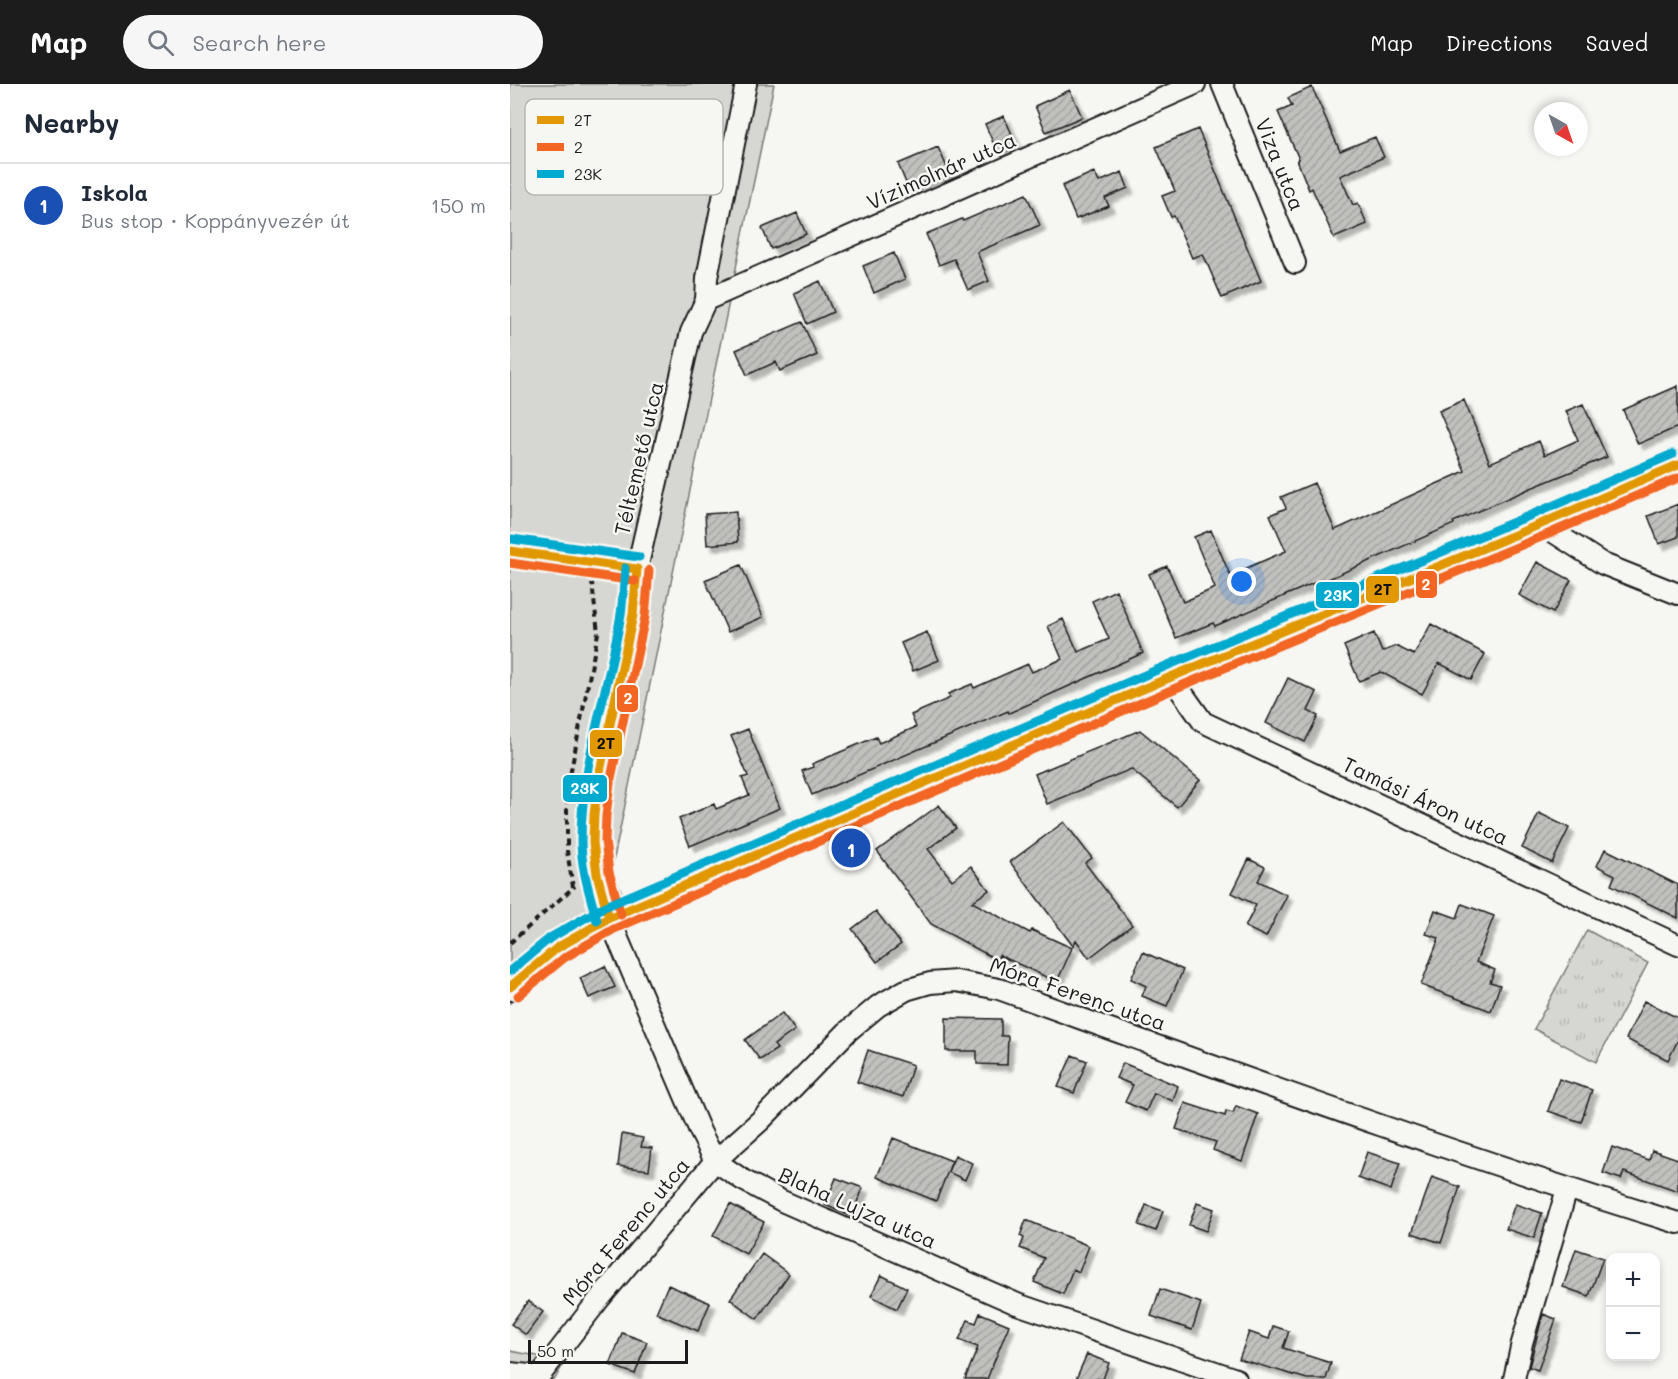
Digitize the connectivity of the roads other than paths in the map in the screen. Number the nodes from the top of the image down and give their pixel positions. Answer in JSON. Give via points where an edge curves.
{"nodes":[{"id":1,"x":746,"y":84,"type":"edge"},
{"id":2,"x":1195,"y":84,"type":"edge"},
{"id":3,"x":1222,"y":84,"type":"edge"},
{"id":4,"x":1295,"y":263,"type":"dead end"},
{"id":5,"x":706,"y":300,"type":"junction"},
{"id":6,"x":1678,"y":465,"type":"edge"},
{"id":7,"x":1541,"y":524,"type":"junction"},
{"id":8,"x":510,"y":551,"type":"edge"},
{"id":9,"x":637,"y":569,"type":"junction"},
{"id":10,"x":1678,"y":594,"type":"edge"},
{"id":11,"x":1171,"y":677,"type":"junction"},
{"id":12,"x":609,"y":918,"type":"junction"},
{"id":13,"x":1678,"y":945,"type":"edge"},
{"id":14,"x":510,"y":987,"type":"edge"},
{"id":15,"x":715,"y":1161,"type":"junction"},
{"id":16,"x":1567,"y":1189,"type":"junction"},
{"id":17,"x":1678,"y":1223,"type":"edge"},
{"id":18,"x":510,"y":1373,"type":"edge"},
{"id":19,"x":537,"y":1377,"type":"edge"},
{"id":20,"x":1236,"y":1379,"type":"edge"},
{"id":21,"x":1514,"y":1379,"type":"edge"}],
"edges":[{"from":1,"to":5,"type":"street","name":"Téltemető utca","via":[[707,278]]},
{"from":2,"to":5,"type":"street","name":"Vízimolnár utca"},
{"from":3,"to":4,"type":"street","name":"Viza utca"},
{"from":5,"to":9,"type":"street","name":"Téltemető utca","via":[[691,332]]},
{"from":6,"to":7,"type":"street"},
{"from":7,"to":10,"type":"street","via":[[1603,564]]},
{"from":7,"to":11,"type":"street"},
{"from":8,"to":9,"type":"street"},
{"from":9,"to":12,"type":"street","name":"Téltemető utca","via":[[633,615],[594,815],[597,874]]},
{"from":11,"to":12,"type":"street"},
{"from":11,"to":13,"type":"street","name":"Tamási Áron utca","via":[[1203,722]]},
{"from":12,"to":14,"type":"street","via":[[557,948]]},
{"from":12,"to":15,"type":"street"},
{"from":15,"to":16,"type":"street","name":"Móra Ferenc utca","via":[[878,1006],[906,990],[956,981],[999,989]]},
{"from":15,"to":19,"type":"street","name":"Móra Ferenc utca"},
{"from":15,"to":20,"type":"street","name":"Blaha Lujza utca","via":[[782,1201],[1017,1304]]},
{"from":16,"to":17,"type":"street","name":"Móra Ferenc utca"},
{"from":16,"to":21,"type":"street"},
{"from":18,"to":19,"type":"street","name":"Móra Ferenc utca"}]}
